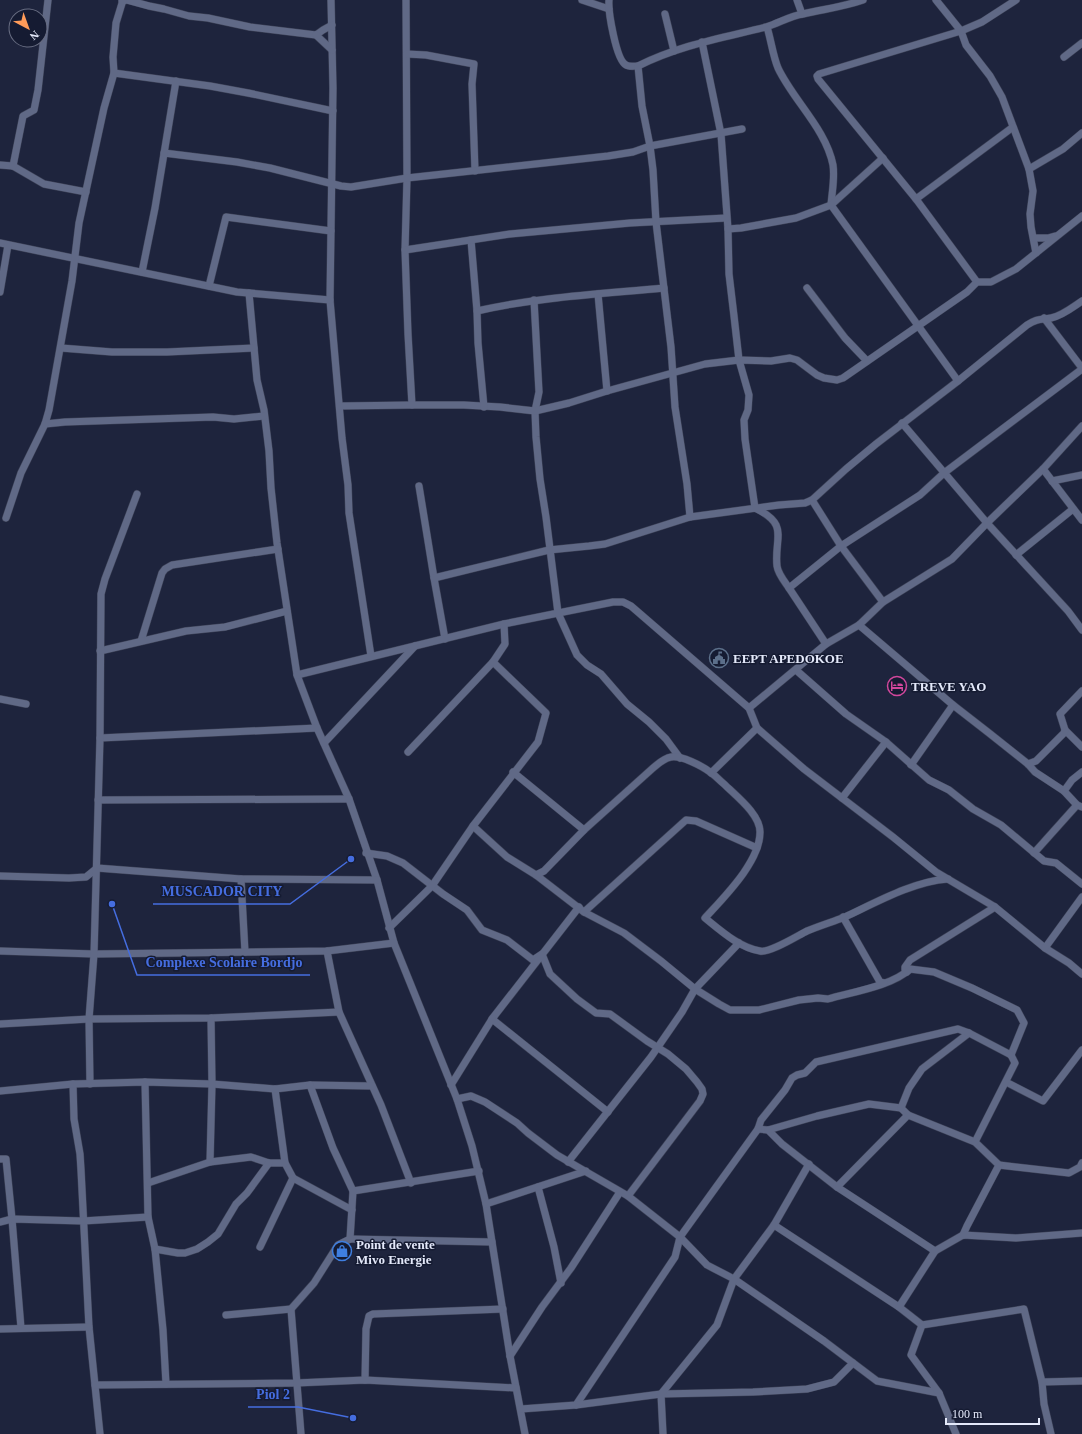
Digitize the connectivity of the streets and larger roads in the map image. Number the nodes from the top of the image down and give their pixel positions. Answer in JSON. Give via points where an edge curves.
{"nodes":[{"id":1,"x":48,"y":0,"type":"edge"},
{"id":2,"x":331,"y":0,"type":"edge"},
{"id":3,"x":406,"y":0,"type":"edge"},
{"id":4,"x":582,"y":0,"type":"edge"},
{"id":5,"x":609,"y":0,"type":"edge"},
{"id":6,"x":797,"y":0,"type":"edge"},
{"id":7,"x":863,"y":0,"type":"edge"},
{"id":8,"x":936,"y":0,"type":"edge"},
{"id":9,"x":1016,"y":0,"type":"edge"},
{"id":10,"x":122,"y":1,"type":"edge"},
{"id":11,"x":609,"y":8,"type":"junction"},
{"id":12,"x":665,"y":14,"type":"dead end"},
{"id":13,"x":802,"y":14,"type":"junction"},
{"id":14,"x":332,"y":25,"type":"junction"},
{"id":15,"x":767,"y":27,"type":"junction"},
{"id":16,"x":961,"y":31,"type":"junction"},
{"id":17,"x":316,"y":36,"type":"junction"},
{"id":18,"x":702,"y":42,"type":"junction"},
{"id":19,"x":1082,"y":42,"type":"edge"},
{"id":20,"x":332,"y":50,"type":"junction"},
{"id":21,"x":674,"y":51,"type":"junction"},
{"id":22,"x":406,"y":54,"type":"junction"},
{"id":23,"x":1064,"y":57,"type":"dead end"},
{"id":24,"x":638,"y":66,"type":"junction"},
{"id":25,"x":114,"y":73,"type":"junction"},
{"id":26,"x":176,"y":81,"type":"junction"},
{"id":27,"x":333,"y":111,"type":"junction"},
{"id":28,"x":1013,"y":127,"type":"junction"},
{"id":29,"x":742,"y":129,"type":"dead end"},
{"id":30,"x":1082,"y":133,"type":"edge"},
{"id":31,"x":721,"y":134,"type":"junction"},
{"id":32,"x":650,"y":146,"type":"junction"},
{"id":33,"x":164,"y":154,"type":"junction"},
{"id":34,"x":883,"y":158,"type":"junction"},
{"id":35,"x":0,"y":165,"type":"edge"},
{"id":36,"x":13,"y":166,"type":"junction"},
{"id":37,"x":1029,"y":169,"type":"junction"},
{"id":38,"x":476,"y":171,"type":"junction"},
{"id":39,"x":407,"y":178,"type":"junction"},
{"id":40,"x":331,"y":183,"type":"junction"},
{"id":41,"x":86,"y":192,"type":"junction"},
{"id":42,"x":916,"y":199,"type":"junction"},
{"id":43,"x":831,"y":205,"type":"junction"},
{"id":44,"x":1082,"y":216,"type":"edge"},
{"id":45,"x":726,"y":218,"type":"junction"},
{"id":46,"x":656,"y":222,"type":"junction"},
{"id":47,"x":728,"y":229,"type":"junction"},
{"id":48,"x":331,"y":231,"type":"junction"},
{"id":49,"x":1058,"y":235,"type":"junction"},
{"id":50,"x":1034,"y":238,"type":"junction"},
{"id":51,"x":471,"y":240,"type":"junction"},
{"id":52,"x":0,"y":243,"type":"edge"},
{"id":53,"x":8,"y":245,"type":"junction"},
{"id":54,"x":405,"y":250,"type":"junction"},
{"id":55,"x":1036,"y":253,"type":"junction"},
{"id":56,"x":74,"y":259,"type":"junction"},
{"id":57,"x":142,"y":272,"type":"junction"},
{"id":58,"x":977,"y":282,"type":"junction"},
{"id":59,"x":209,"y":286,"type":"junction"},
{"id":60,"x":664,"y":288,"type":"junction"},
{"id":61,"x":807,"y":288,"type":"dead end"},
{"id":62,"x":0,"y":292,"type":"edge"},
{"id":63,"x":249,"y":294,"type":"junction"},
{"id":64,"x":598,"y":294,"type":"junction"},
{"id":65,"x":330,"y":300,"type":"junction"},
{"id":66,"x":534,"y":300,"type":"junction"},
{"id":67,"x":1082,"y":301,"type":"edge"},
{"id":68,"x":477,"y":311,"type":"junction"},
{"id":69,"x":1044,"y":318,"type":"junction"},
{"id":70,"x":918,"y":326,"type":"junction"},
{"id":71,"x":61,"y":348,"type":"junction"},
{"id":72,"x":254,"y":348,"type":"junction"},
{"id":73,"x":738,"y":360,"type":"junction"},
{"id":74,"x":867,"y":361,"type":"junction"},
{"id":75,"x":1082,"y":369,"type":"edge"},
{"id":76,"x":673,"y":372,"type":"junction"},
{"id":77,"x":958,"y":381,"type":"junction"},
{"id":78,"x":608,"y":391,"type":"junction"},
{"id":79,"x":412,"y":405,"type":"junction"},
{"id":80,"x":340,"y":406,"type":"junction"},
{"id":81,"x":484,"y":407,"type":"junction"},
{"id":82,"x":535,"y":411,"type":"junction"},
{"id":83,"x":264,"y":416,"type":"junction"},
{"id":84,"x":902,"y":423,"type":"junction"},
{"id":85,"x":45,"y":424,"type":"junction"},
{"id":86,"x":1082,"y":426,"type":"edge"},
{"id":87,"x":1043,"y":469,"type":"junction"},
{"id":88,"x":944,"y":472,"type":"junction"},
{"id":89,"x":1082,"y":475,"type":"edge"},
{"id":90,"x":1052,"y":481,"type":"junction"},
{"id":91,"x":420,"y":486,"type":"dead end"},
{"id":92,"x":137,"y":494,"type":"dead end"},
{"id":93,"x":812,"y":500,"type":"junction"},
{"id":94,"x":755,"y":508,"type":"junction"},
{"id":95,"x":1073,"y":509,"type":"junction"},
{"id":96,"x":690,"y":517,"type":"junction"},
{"id":97,"x":6,"y":518,"type":"dead end"},
{"id":98,"x":1082,"y":520,"type":"edge"},
{"id":99,"x":986,"y":524,"type":"junction"},
{"id":100,"x":841,"y":546,"type":"junction"},
{"id":101,"x":278,"y":549,"type":"junction"},
{"id":102,"x":549,"y":550,"type":"junction"},
{"id":103,"x":1016,"y":555,"type":"junction"},
{"id":104,"x":434,"y":578,"type":"junction"},
{"id":105,"x":789,"y":588,"type":"junction"},
{"id":106,"x":883,"y":602,"type":"junction"},
{"id":107,"x":288,"y":611,"type":"junction"},
{"id":108,"x":558,"y":612,"type":"junction"},
{"id":109,"x":504,"y":624,"type":"junction"},
{"id":110,"x":858,"y":625,"type":"junction"},
{"id":111,"x":1082,"y":630,"type":"edge"},
{"id":112,"x":445,"y":639,"type":"junction"},
{"id":113,"x":140,"y":641,"type":"junction"},
{"id":114,"x":826,"y":644,"type":"junction"},
{"id":115,"x":415,"y":646,"type":"junction"},
{"id":116,"x":100,"y":650,"type":"junction"},
{"id":117,"x":371,"y":656,"type":"junction"},
{"id":118,"x":493,"y":662,"type":"junction"},
{"id":119,"x":796,"y":670,"type":"junction"},
{"id":120,"x":297,"y":675,"type":"junction"},
{"id":121,"x":1082,"y":691,"type":"edge"},
{"id":122,"x":0,"y":699,"type":"edge"},
{"id":123,"x":26,"y":704,"type":"dead end"},
{"id":124,"x":953,"y":705,"type":"junction"},
{"id":125,"x":749,"y":708,"type":"junction"},
{"id":126,"x":317,"y":728,"type":"junction"},
{"id":127,"x":757,"y":728,"type":"junction"},
{"id":128,"x":1065,"y":730,"type":"junction"},
{"id":129,"x":100,"y":738,"type":"junction"},
{"id":130,"x":886,"y":742,"type":"junction"},
{"id":131,"x":324,"y":743,"type":"junction"},
{"id":132,"x":1082,"y":747,"type":"edge"},
{"id":133,"x":408,"y":752,"type":"dead end"},
{"id":134,"x":680,"y":758,"type":"junction"},
{"id":135,"x":1028,"y":764,"type":"junction"},
{"id":136,"x":911,"y":765,"type":"junction"},
{"id":137,"x":513,"y":772,"type":"junction"},
{"id":138,"x":712,"y":772,"type":"junction"},
{"id":139,"x":1082,"y":772,"type":"edge"},
{"id":140,"x":1064,"y":791,"type":"junction"},
{"id":141,"x":842,"y":798,"type":"junction"},
{"id":142,"x":349,"y":799,"type":"junction"},
{"id":143,"x":98,"y":800,"type":"junction"},
{"id":144,"x":1080,"y":806,"type":"edge"},
{"id":145,"x":473,"y":826,"type":"junction"},
{"id":146,"x":584,"y":830,"type":"junction"},
{"id":147,"x":757,"y":848,"type":"junction"},
{"id":148,"x":366,"y":852,"type":"junction"},
{"id":149,"x":1034,"y":853,"type":"junction"},
{"id":150,"x":97,"y":868,"type":"junction"},
{"id":151,"x":536,"y":875,"type":"junction"},
{"id":152,"x":0,"y":876,"type":"edge"},
{"id":153,"x":241,"y":879,"type":"junction"},
{"id":154,"x":948,"y":879,"type":"junction"},
{"id":155,"x":377,"y":880,"type":"junction"},
{"id":156,"x":1082,"y":884,"type":"edge"},
{"id":157,"x":432,"y":886,"type":"junction"},
{"id":158,"x":1082,"y":897,"type":"edge"},
{"id":159,"x":578,"y":907,"type":"junction"},
{"id":160,"x":994,"y":907,"type":"junction"},
{"id":161,"x":584,"y":912,"type":"junction"},
{"id":162,"x":843,"y":917,"type":"junction"},
{"id":163,"x":390,"y":928,"type":"junction"},
{"id":164,"x":394,"y":943,"type":"junction"},
{"id":165,"x":739,"y":943,"type":"junction"},
{"id":166,"x":1045,"y":948,"type":"junction"},
{"id":167,"x":0,"y":951,"type":"edge"},
{"id":168,"x":327,"y":951,"type":"junction"},
{"id":169,"x":245,"y":952,"type":"junction"},
{"id":170,"x":94,"y":954,"type":"junction"},
{"id":171,"x":542,"y":954,"type":"junction"},
{"id":172,"x":910,"y":968,"type":"junction"},
{"id":173,"x":1082,"y":974,"type":"edge"},
{"id":174,"x":884,"y":983,"type":"junction"},
{"id":175,"x":695,"y":989,"type":"junction"},
{"id":176,"x":339,"y":1012,"type":"junction"},
{"id":177,"x":211,"y":1018,"type":"junction"},
{"id":178,"x":89,"y":1019,"type":"junction"},
{"id":179,"x":492,"y":1019,"type":"junction"},
{"id":180,"x":0,"y":1024,"type":"edge"},
{"id":181,"x":969,"y":1033,"type":"junction"},
{"id":182,"x":658,"y":1048,"type":"junction"},
{"id":183,"x":1082,"y":1050,"type":"edge"},
{"id":184,"x":1011,"y":1055,"type":"junction"},
{"id":185,"x":145,"y":1082,"type":"junction"},
{"id":186,"x":1006,"y":1082,"type":"junction"},
{"id":187,"x":73,"y":1084,"type":"junction"},
{"id":188,"x":90,"y":1084,"type":"junction"},
{"id":189,"x":212,"y":1084,"type":"junction"},
{"id":190,"x":310,"y":1085,"type":"junction"},
{"id":191,"x":451,"y":1085,"type":"junction"},
{"id":192,"x":372,"y":1086,"type":"junction"},
{"id":193,"x":275,"y":1089,"type":"junction"},
{"id":194,"x":0,"y":1091,"type":"edge"},
{"id":195,"x":457,"y":1099,"type":"junction"},
{"id":196,"x":901,"y":1108,"type":"junction"},
{"id":197,"x":608,"y":1112,"type":"junction"},
{"id":198,"x":908,"y":1115,"type":"junction"},
{"id":199,"x":758,"y":1129,"type":"junction"},
{"id":200,"x":768,"y":1130,"type":"junction"},
{"id":201,"x":975,"y":1142,"type":"junction"},
{"id":202,"x":0,"y":1159,"type":"edge"},
{"id":203,"x":210,"y":1162,"type":"junction"},
{"id":204,"x":568,"y":1162,"type":"junction"},
{"id":205,"x":269,"y":1163,"type":"junction"},
{"id":206,"x":285,"y":1163,"type":"junction"},
{"id":207,"x":1082,"y":1163,"type":"edge"},
{"id":208,"x":809,"y":1164,"type":"junction"},
{"id":209,"x":999,"y":1165,"type":"junction"},
{"id":210,"x":479,"y":1171,"type":"junction"},
{"id":211,"x":586,"y":1171,"type":"junction"},
{"id":212,"x":293,"y":1178,"type":"junction"},
{"id":213,"x":148,"y":1183,"type":"junction"},
{"id":214,"x":411,"y":1183,"type":"junction"},
{"id":215,"x":838,"y":1186,"type":"junction"},
{"id":216,"x":538,"y":1187,"type":"junction"},
{"id":217,"x":353,"y":1191,"type":"junction"},
{"id":218,"x":620,"y":1192,"type":"junction"},
{"id":219,"x":628,"y":1196,"type":"junction"},
{"id":220,"x":486,"y":1204,"type":"junction"},
{"id":221,"x":352,"y":1210,"type":"junction"},
{"id":222,"x":148,"y":1217,"type":"junction"},
{"id":223,"x":12,"y":1219,"type":"junction"},
{"id":224,"x":83,"y":1220,"type":"junction"},
{"id":225,"x":0,"y":1222,"type":"edge"},
{"id":226,"x":774,"y":1225,"type":"junction"},
{"id":227,"x":1082,"y":1233,"type":"edge"},
{"id":228,"x":963,"y":1235,"type":"junction"},
{"id":229,"x":680,"y":1237,"type":"junction"},
{"id":230,"x":350,"y":1239,"type":"junction"},
{"id":231,"x":492,"y":1242,"type":"junction"},
{"id":232,"x":260,"y":1247,"type":"dead end"},
{"id":233,"x":154,"y":1248,"type":"junction"},
{"id":234,"x":936,"y":1251,"type":"junction"},
{"id":235,"x":734,"y":1279,"type":"junction"},
{"id":236,"x":561,"y":1283,"type":"junction"},
{"id":237,"x":899,"y":1307,"type":"junction"},
{"id":238,"x":291,"y":1309,"type":"junction"},
{"id":239,"x":503,"y":1310,"type":"junction"},
{"id":240,"x":226,"y":1315,"type":"dead end"},
{"id":241,"x":922,"y":1324,"type":"junction"},
{"id":242,"x":89,"y":1327,"type":"junction"},
{"id":243,"x":21,"y":1328,"type":"junction"},
{"id":244,"x":0,"y":1329,"type":"edge"},
{"id":245,"x":510,"y":1356,"type":"junction"},
{"id":246,"x":854,"y":1363,"type":"junction"},
{"id":247,"x":365,"y":1380,"type":"junction"},
{"id":248,"x":1082,"y":1381,"type":"edge"},
{"id":249,"x":296,"y":1382,"type":"junction"},
{"id":250,"x":1042,"y":1382,"type":"junction"},
{"id":251,"x":166,"y":1384,"type":"junction"},
{"id":252,"x":95,"y":1385,"type":"junction"},
{"id":253,"x":516,"y":1388,"type":"junction"},
{"id":254,"x":939,"y":1393,"type":"junction"},
{"id":255,"x":661,"y":1394,"type":"junction"},
{"id":256,"x":576,"y":1405,"type":"junction"},
{"id":257,"x":521,"y":1409,"type":"junction"},
{"id":258,"x":100,"y":1434,"type":"edge"},
{"id":259,"x":301,"y":1434,"type":"edge"},
{"id":260,"x":525,"y":1434,"type":"edge"},
{"id":261,"x":663,"y":1434,"type":"edge"},
{"id":262,"x":956,"y":1434,"type":"edge"},
{"id":263,"x":1051,"y":1434,"type":"edge"}],
"edges":[{"from":1,"to":36,"type":"street","via":[[34,110],[23,116]]},
{"from":2,"to":14,"type":"street"},
{"from":3,"to":22,"type":"street"},
{"from":4,"to":11,"type":"street"},
{"from":5,"to":11,"type":"street"},
{"from":6,"to":13,"type":"street"},
{"from":7,"to":13,"type":"street","via":[[842,7]]},
{"from":8,"to":16,"type":"street"},
{"from":9,"to":16,"type":"street","via":[[982,22]]},
{"from":10,"to":17,"type":"street","via":[[189,16]]},
{"from":10,"to":25,"type":"street","via":[[115,28]]},
{"from":11,"to":24,"type":"street","via":[[622,62],[628,66]]},
{"from":12,"to":21,"type":"street"},
{"from":13,"to":15,"type":"street"},
{"from":14,"to":17,"type":"street"},
{"from":14,"to":20,"type":"street"},
{"from":15,"to":18,"type":"street"},
{"from":15,"to":43,"type":"street","via":[[778,68],[811,118],[830,153],[833,166]]},
{"from":16,"to":28,"type":"street","via":[[966,45],[990,76],[1002,98]]},
{"from":16,"to":34,"type":"street","via":[[817,76]]},
{"from":17,"to":20,"type":"street"},
{"from":18,"to":21,"type":"street"},
{"from":18,"to":31,"type":"street"},
{"from":19,"to":23,"type":"street"},
{"from":20,"to":27,"type":"street"},
{"from":21,"to":24,"type":"street"},
{"from":22,"to":38,"type":"street","via":[[474,64],[472,84]]},
{"from":22,"to":39,"type":"street"},
{"from":24,"to":32,"type":"street","via":[[643,116]]},
{"from":25,"to":26,"type":"street"},
{"from":25,"to":41,"type":"street"},
{"from":26,"to":27,"type":"street"},
{"from":26,"to":33,"type":"street"},
{"from":27,"to":40,"type":"street"},
{"from":28,"to":37,"type":"street"},
{"from":28,"to":42,"type":"street"},
{"from":29,"to":31,"type":"street"},
{"from":30,"to":37,"type":"street"},
{"from":31,"to":32,"type":"street"},
{"from":31,"to":45,"type":"street"},
{"from":32,"to":38,"type":"street","via":[[608,156]]},
{"from":32,"to":46,"type":"street"},
{"from":33,"to":40,"type":"street","via":[[237,162]]},
{"from":33,"to":57,"type":"street"},
{"from":34,"to":42,"type":"street"},
{"from":34,"to":43,"type":"street"},
{"from":35,"to":36,"type":"street"},
{"from":36,"to":41,"type":"street","via":[[44,184]]},
{"from":37,"to":50,"type":"street","via":[[1032,191],[1030,214]]},
{"from":38,"to":39,"type":"street"},
{"from":39,"to":40,"type":"street","via":[[350,187]]},
{"from":39,"to":54,"type":"street"},
{"from":40,"to":48,"type":"street"},
{"from":41,"to":56,"type":"street"},
{"from":42,"to":58,"type":"street"},
{"from":43,"to":47,"type":"street","via":[[796,218]]},
{"from":43,"to":70,"type":"street"},
{"from":44,"to":49,"type":"street"},
{"from":45,"to":46,"type":"street"},
{"from":45,"to":47,"type":"street"},
{"from":46,"to":51,"type":"street","via":[[510,234]]},
{"from":46,"to":60,"type":"street"},
{"from":47,"to":73,"type":"street","via":[[729,274]]},
{"from":48,"to":59,"type":"street","via":[[226,217]]},
{"from":48,"to":65,"type":"street"},
{"from":49,"to":50,"type":"street"},
{"from":49,"to":55,"type":"street"},
{"from":50,"to":55,"type":"street"},
{"from":51,"to":54,"type":"street"},
{"from":51,"to":68,"type":"street"},
{"from":52,"to":53,"type":"street"},
{"from":53,"to":56,"type":"street"},
{"from":53,"to":62,"type":"street"},
{"from":54,"to":79,"type":"street"},
{"from":55,"to":58,"type":"street","via":[[1004,276],[991,282]]},
{"from":56,"to":57,"type":"street"},
{"from":56,"to":71,"type":"street"},
{"from":57,"to":59,"type":"street"},
{"from":58,"to":70,"type":"street","via":[[968,292]]},
{"from":59,"to":63,"type":"street"},
{"from":60,"to":64,"type":"street"},
{"from":60,"to":76,"type":"street"},
{"from":61,"to":74,"type":"street","via":[[838,329]]},
{"from":63,"to":65,"type":"street"},
{"from":63,"to":72,"type":"street"},
{"from":64,"to":66,"type":"street"},
{"from":64,"to":78,"type":"street"},
{"from":65,"to":80,"type":"street"},
{"from":66,"to":68,"type":"street"},
{"from":66,"to":82,"type":"street","via":[[539,392]]},
{"from":67,"to":69,"type":"street","via":[[1051,318]]},
{"from":68,"to":81,"type":"street"},
{"from":69,"to":75,"type":"street"},
{"from":69,"to":77,"type":"street","via":[[1036,319],[1027,325]]},
{"from":70,"to":74,"type":"street"},
{"from":70,"to":77,"type":"street"},
{"from":71,"to":72,"type":"street","via":[[112,352],[167,352]]},
{"from":71,"to":85,"type":"street"},
{"from":72,"to":83,"type":"street"},
{"from":73,"to":74,"type":"street","via":[[790,358],[797,360],[817,375],[837,380]]},
{"from":73,"to":76,"type":"street","via":[[705,364]]},
{"from":73,"to":94,"type":"street","via":[[749,395],[744,420],[745,439]]},
{"from":75,"to":88,"type":"street"},
{"from":76,"to":78,"type":"street"},
{"from":76,"to":96,"type":"street","via":[[675,407]]},
{"from":77,"to":84,"type":"street"},
{"from":78,"to":82,"type":"street"},
{"from":79,"to":80,"type":"street"},
{"from":79,"to":81,"type":"street"},
{"from":80,"to":117,"type":"street","via":[[352,532]]},
{"from":81,"to":82,"type":"street"},
{"from":82,"to":102,"type":"street"},
{"from":83,"to":85,"type":"street","via":[[234,419],[213,417],[96,420]]},
{"from":83,"to":101,"type":"street"},
{"from":84,"to":88,"type":"street"},
{"from":84,"to":93,"type":"street"},
{"from":85,"to":97,"type":"street","via":[[23,469]]},
{"from":86,"to":87,"type":"street"},
{"from":87,"to":90,"type":"street"},
{"from":87,"to":99,"type":"street"},
{"from":88,"to":99,"type":"street"},
{"from":88,"to":100,"type":"street","via":[[920,495]]},
{"from":89,"to":90,"type":"street"},
{"from":90,"to":95,"type":"street"},
{"from":91,"to":104,"type":"street"},
{"from":92,"to":116,"type":"street","via":[[102,587]]},
{"from":93,"to":94,"type":"street"},
{"from":93,"to":100,"type":"street"},
{"from":94,"to":96,"type":"street"},
{"from":94,"to":105,"type":"street","via":[[768,514],[776,525],[779,533],[777,567]]},
{"from":95,"to":98,"type":"street"},
{"from":95,"to":103,"type":"street"},
{"from":96,"to":102,"type":"street","via":[[605,544]]},
{"from":99,"to":103,"type":"street"},
{"from":99,"to":106,"type":"street","via":[[952,559]]},
{"from":100,"to":105,"type":"street"},
{"from":100,"to":106,"type":"street"},
{"from":101,"to":107,"type":"street"},
{"from":101,"to":113,"type":"street","via":[[168,566],[162,573]]},
{"from":102,"to":104,"type":"street"},
{"from":102,"to":108,"type":"street"},
{"from":103,"to":111,"type":"street","via":[[1068,611]]},
{"from":104,"to":112,"type":"street"},
{"from":105,"to":114,"type":"street"},
{"from":106,"to":110,"type":"street"},
{"from":107,"to":113,"type":"street","via":[[225,627],[186,631]]},
{"from":107,"to":120,"type":"street"},
{"from":108,"to":109,"type":"street"},
{"from":108,"to":125,"type":"street","via":[[623,602]]},
{"from":108,"to":134,"type":"street","via":[[577,655],[601,674],[628,704],[666,739]]},
{"from":109,"to":112,"type":"street"},
{"from":109,"to":118,"type":"street","via":[[505,644]]},
{"from":110,"to":114,"type":"street"},
{"from":110,"to":124,"type":"street"},
{"from":112,"to":115,"type":"street"},
{"from":113,"to":116,"type":"street"},
{"from":114,"to":119,"type":"street"},
{"from":115,"to":117,"type":"street"},
{"from":115,"to":131,"type":"street"},
{"from":116,"to":129,"type":"street"},
{"from":117,"to":120,"type":"street"},
{"from":118,"to":133,"type":"street"},
{"from":118,"to":137,"type":"street","via":[[546,713],[538,742]]},
{"from":119,"to":125,"type":"street"},
{"from":119,"to":130,"type":"street","via":[[846,714]]},
{"from":120,"to":126,"type":"street"},
{"from":121,"to":128,"type":"street","via":[[1060,714]]},
{"from":122,"to":123,"type":"street"},
{"from":124,"to":135,"type":"street"},
{"from":124,"to":136,"type":"street"},
{"from":125,"to":127,"type":"street"},
{"from":126,"to":129,"type":"street"},
{"from":126,"to":131,"type":"street"},
{"from":127,"to":138,"type":"street"},
{"from":127,"to":141,"type":"street"},
{"from":128,"to":132,"type":"street"},
{"from":128,"to":135,"type":"street","via":[[1041,757]]},
{"from":129,"to":143,"type":"street"},
{"from":130,"to":136,"type":"street"},
{"from":130,"to":141,"type":"street"},
{"from":131,"to":142,"type":"street"},
{"from":134,"to":138,"type":"street"},
{"from":134,"to":146,"type":"street","via":[[670,757],[662,761]]},
{"from":135,"to":140,"type":"street","via":[[1035,772]]},
{"from":136,"to":149,"type":"street","via":[[928,780],[949,790],[973,809],[1001,824]]},
{"from":137,"to":145,"type":"street"},
{"from":137,"to":146,"type":"street"},
{"from":138,"to":147,"type":"street","via":[[742,801],[756,820],[760,831]]},
{"from":139,"to":140,"type":"street"},
{"from":140,"to":144,"type":"street"},
{"from":141,"to":154,"type":"street"},
{"from":142,"to":143,"type":"street"},
{"from":142,"to":148,"type":"street"},
{"from":143,"to":150,"type":"street"},
{"from":144,"to":149,"type":"street"},
{"from":145,"to":151,"type":"street","via":[[502,853]]},
{"from":145,"to":157,"type":"street"},
{"from":146,"to":151,"type":"street","via":[[544,871]]},
{"from":147,"to":161,"type":"street","via":[[696,821],[686,820]]},
{"from":147,"to":165,"type":"street","via":[[752,861],[705,918]]},
{"from":148,"to":155,"type":"street"},
{"from":148,"to":157,"type":"street","via":[[387,856],[403,863]]},
{"from":149,"to":156,"type":"street","via":[[1044,861],[1056,863]]},
{"from":150,"to":152,"type":"street","via":[[86,877]]},
{"from":150,"to":153,"type":"street"},
{"from":150,"to":170,"type":"street"},
{"from":151,"to":159,"type":"street"},
{"from":153,"to":155,"type":"street"},
{"from":153,"to":169,"type":"street"},
{"from":154,"to":160,"type":"street"},
{"from":154,"to":162,"type":"street","via":[[923,884]]},
{"from":155,"to":163,"type":"street"},
{"from":157,"to":163,"type":"street"},
{"from":157,"to":171,"type":"street","via":[[467,910],[482,930],[507,940],[534,960]]},
{"from":158,"to":166,"type":"street"},
{"from":159,"to":161,"type":"street"},
{"from":159,"to":171,"type":"street"},
{"from":160,"to":166,"type":"street"},
{"from":160,"to":172,"type":"street","via":[[910,960],[905,967],[906,972]]},
{"from":161,"to":175,"type":"street","via":[[633,939]]},
{"from":162,"to":165,"type":"street","via":[[762,952]]},
{"from":162,"to":174,"type":"street","via":[[868,963],[880,982]]},
{"from":163,"to":164,"type":"street"},
{"from":164,"to":168,"type":"street"},
{"from":164,"to":191,"type":"street"},
{"from":165,"to":175,"type":"street"},
{"from":166,"to":173,"type":"street"},
{"from":167,"to":170,"type":"street"},
{"from":168,"to":169,"type":"street"},
{"from":168,"to":176,"type":"street"},
{"from":169,"to":170,"type":"street"},
{"from":170,"to":178,"type":"street"},
{"from":171,"to":179,"type":"street"},
{"from":171,"to":182,"type":"street","via":[[550,974],[577,999],[596,1013],[610,1014]]},
{"from":172,"to":174,"type":"street","via":[[903,976]]},
{"from":172,"to":184,"type":"street","via":[[934,972],[1017,1010],[1024,1023]]},
{"from":174,"to":175,"type":"street","via":[[828,999],[799,1000],[759,1010],[730,1010]]},
{"from":175,"to":182,"type":"street"},
{"from":176,"to":177,"type":"street"},
{"from":176,"to":192,"type":"street"},
{"from":177,"to":178,"type":"street"},
{"from":177,"to":189,"type":"street"},
{"from":178,"to":180,"type":"street"},
{"from":178,"to":188,"type":"street"},
{"from":179,"to":191,"type":"street"},
{"from":179,"to":197,"type":"street"},
{"from":181,"to":184,"type":"street"},
{"from":181,"to":196,"type":"street","via":[[922,1069],[909,1088]]},
{"from":181,"to":199,"type":"street","via":[[958,1029],[816,1062],[805,1073],[792,1078],[761,1120]]},
{"from":182,"to":197,"type":"street"},
{"from":182,"to":219,"type":"street","via":[[678,1062],[694,1078],[702,1089],[702,1097]]},
{"from":183,"to":186,"type":"street","via":[[1043,1101]]},
{"from":184,"to":186,"type":"street","via":[[1015,1063]]},
{"from":185,"to":188,"type":"street"},
{"from":185,"to":189,"type":"street"},
{"from":185,"to":213,"type":"street"},
{"from":186,"to":201,"type":"street"},
{"from":187,"to":188,"type":"street"},
{"from":187,"to":194,"type":"street"},
{"from":187,"to":224,"type":"street"},
{"from":189,"to":193,"type":"street"},
{"from":189,"to":203,"type":"street"},
{"from":190,"to":192,"type":"street"},
{"from":190,"to":193,"type":"street"},
{"from":190,"to":217,"type":"street","via":[[333,1148]]},
{"from":191,"to":195,"type":"street"},
{"from":192,"to":214,"type":"street"},
{"from":193,"to":206,"type":"street"},
{"from":195,"to":204,"type":"street","via":[[471,1096],[485,1102]]},
{"from":195,"to":210,"type":"street"},
{"from":196,"to":198,"type":"street"},
{"from":196,"to":200,"type":"street","via":[[869,1104]]},
{"from":197,"to":204,"type":"street"},
{"from":198,"to":201,"type":"street"},
{"from":198,"to":215,"type":"street"},
{"from":199,"to":200,"type":"street"},
{"from":199,"to":229,"type":"street"},
{"from":200,"to":208,"type":"street"},
{"from":201,"to":209,"type":"street"},
{"from":202,"to":223,"type":"street","via":[[6,1159]]},
{"from":203,"to":205,"type":"street","via":[[251,1157]]},
{"from":203,"to":213,"type":"street"},
{"from":204,"to":211,"type":"street"},
{"from":205,"to":206,"type":"street"},
{"from":205,"to":233,"type":"street","via":[[236,1204],[218,1234],[208,1242],[185,1253]]},
{"from":206,"to":212,"type":"street"},
{"from":207,"to":209,"type":"street","via":[[1069,1173]]},
{"from":208,"to":215,"type":"street"},
{"from":208,"to":226,"type":"street"},
{"from":209,"to":228,"type":"street"},
{"from":210,"to":214,"type":"street"},
{"from":210,"to":220,"type":"street"},
{"from":211,"to":216,"type":"street"},
{"from":211,"to":218,"type":"street"},
{"from":212,"to":221,"type":"street"},
{"from":212,"to":232,"type":"street"},
{"from":213,"to":222,"type":"street"},
{"from":214,"to":217,"type":"street"},
{"from":215,"to":234,"type":"street"},
{"from":216,"to":220,"type":"street"},
{"from":216,"to":236,"type":"street"},
{"from":217,"to":221,"type":"street"},
{"from":218,"to":219,"type":"street"},
{"from":218,"to":236,"type":"street"},
{"from":219,"to":229,"type":"street"},
{"from":220,"to":231,"type":"street"},
{"from":221,"to":230,"type":"street"},
{"from":222,"to":224,"type":"street"},
{"from":222,"to":233,"type":"street"},
{"from":223,"to":224,"type":"street"},
{"from":223,"to":225,"type":"street"},
{"from":223,"to":243,"type":"street"},
{"from":224,"to":242,"type":"street"},
{"from":226,"to":235,"type":"street"},
{"from":226,"to":237,"type":"street"},
{"from":227,"to":228,"type":"street","via":[[1016,1238]]},
{"from":228,"to":234,"type":"street"},
{"from":229,"to":235,"type":"street","via":[[707,1264]]},
{"from":229,"to":256,"type":"street","via":[[675,1258]]},
{"from":230,"to":231,"type":"street"},
{"from":230,"to":238,"type":"street","via":[[338,1245],[314,1283]]},
{"from":231,"to":239,"type":"street"},
{"from":233,"to":251,"type":"street"},
{"from":234,"to":237,"type":"street"},
{"from":235,"to":246,"type":"street"},
{"from":235,"to":255,"type":"street","via":[[716,1325]]},
{"from":236,"to":245,"type":"street"},
{"from":237,"to":241,"type":"street"},
{"from":238,"to":240,"type":"street"},
{"from":238,"to":249,"type":"street"},
{"from":239,"to":245,"type":"street"},
{"from":239,"to":247,"type":"street","via":[[369,1316],[366,1329]]},
{"from":241,"to":250,"type":"street","via":[[1024,1309]]},
{"from":241,"to":254,"type":"street","via":[[911,1355]]},
{"from":242,"to":243,"type":"street"},
{"from":242,"to":252,"type":"street"},
{"from":243,"to":244,"type":"street"},
{"from":245,"to":253,"type":"street"},
{"from":246,"to":254,"type":"street","via":[[877,1381]]},
{"from":246,"to":255,"type":"street","via":[[834,1382],[807,1389]]},
{"from":247,"to":249,"type":"street"},
{"from":247,"to":253,"type":"street"},
{"from":248,"to":250,"type":"street"},
{"from":249,"to":251,"type":"street"},
{"from":249,"to":259,"type":"street"},
{"from":250,"to":263,"type":"street"},
{"from":251,"to":252,"type":"street"},
{"from":252,"to":258,"type":"street"},
{"from":253,"to":257,"type":"street"},
{"from":254,"to":262,"type":"street"},
{"from":255,"to":256,"type":"street"},
{"from":255,"to":261,"type":"street"},
{"from":256,"to":257,"type":"street"},
{"from":257,"to":260,"type":"street"}]}
